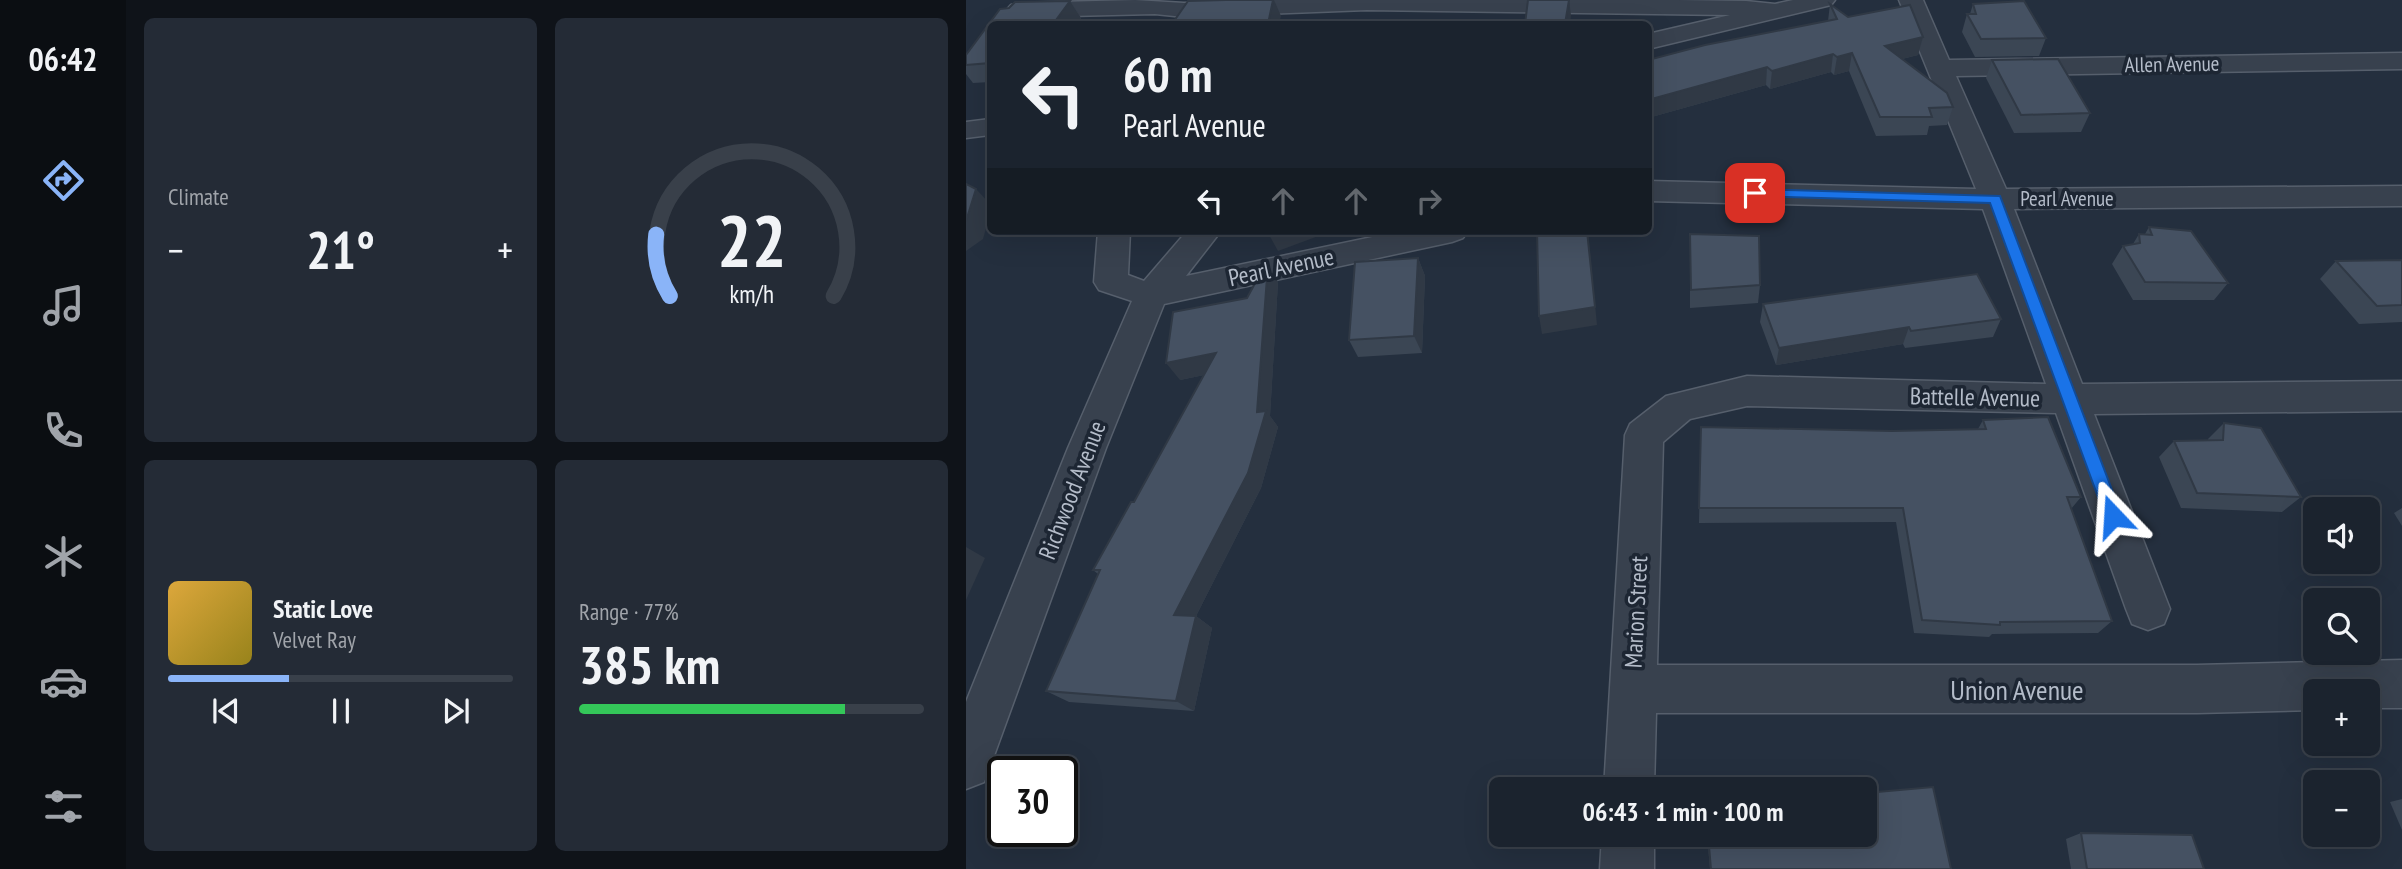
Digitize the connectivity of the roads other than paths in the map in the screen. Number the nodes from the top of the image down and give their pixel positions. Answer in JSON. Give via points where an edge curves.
{"nodes":[{"id":1,"x":1823,"y":0,"type":"edge"},
{"id":2,"x":1911,"y":0,"type":"edge"},
{"id":3,"x":1151,"y":4,"type":"edge"},
{"id":4,"x":1773,"y":11,"type":"junction"},
{"id":5,"x":1181,"y":17,"type":"edge"},
{"id":6,"x":1009,"y":21,"type":"edge"},
{"id":7,"x":1652,"y":41,"type":"edge"},
{"id":8,"x":2372,"y":61,"type":"junction"},
{"id":9,"x":2402,"y":61,"type":"edge"},
{"id":10,"x":1941,"y":68,"type":"junction"},
{"id":11,"x":2402,"y":70,"type":"edge"},
{"id":12,"x":987,"y":127,"type":"edge"},
{"id":13,"x":966,"y":130,"type":"edge"},
{"id":14,"x":1652,"y":191,"type":"edge"},
{"id":15,"x":2402,"y":196,"type":"edge"},
{"id":16,"x":1995,"y":199,"type":"junction"},
{"id":17,"x":1114,"y":235,"type":"edge"},
{"id":18,"x":1202,"y":235,"type":"edge"},
{"id":19,"x":1432,"y":235,"type":"edge"},
{"id":20,"x":1151,"y":295,"type":"junction"},
{"id":21,"x":2402,"y":396,"type":"edge"},
{"id":22,"x":2070,"y":399,"type":"junction"},
{"id":23,"x":1644,"y":435,"type":"joint"},
{"id":24,"x":2148,"y":609,"type":"dead end"},
{"id":25,"x":2402,"y":684,"type":"edge"},
{"id":26,"x":1633,"y":689,"type":"junction"},
{"id":27,"x":966,"y":764,"type":"edge"},
{"id":28,"x":1629,"y":777,"type":"edge"},
{"id":29,"x":1627,"y":847,"type":"edge"},
{"id":30,"x":1626,"y":869,"type":"edge"}],
"edges":[{"from":1,"to":4,"type":"street"},
{"from":2,"to":10,"type":"street"},
{"from":3,"to":5,"type":"street"},
{"from":3,"to":6,"type":"street","via":[[1019,10]]},
{"from":4,"to":5,"type":"street","via":[[1367,3]]},
{"from":4,"to":7,"type":"street"},
{"from":8,"to":9,"type":"street","name":"Allen Avenue"},
{"from":8,"to":10,"type":"street","name":"Allen Avenue"},
{"from":8,"to":11,"type":"street"},
{"from":10,"to":16,"type":"street"},
{"from":12,"to":13,"type":"street"},
{"from":14,"to":16,"type":"street","name":"Pearl Avenue"},
{"from":15,"to":16,"type":"street","name":"Pearl Avenue"},
{"from":16,"to":22,"type":"street"},
{"from":17,"to":20,"type":"street","via":[[1111,282]]},
{"from":18,"to":20,"type":"street","name":"Richwood Avenue"},
{"from":19,"to":20,"type":"street","name":"Pearl Avenue"},
{"from":20,"to":27,"type":"street","name":"Richwood Avenue"},
{"from":21,"to":22,"type":"street","name":"Battelle Avenue"},
{"from":22,"to":23,"type":"street","name":"Battelle Avenue","via":[[1747,391],[1679,407]]},
{"from":22,"to":24,"type":"street"},
{"from":23,"to":26,"type":"street","name":"Marion Street"},
{"from":25,"to":26,"type":"street","name":"Union Avenue","via":[[2197,690]]},
{"from":26,"to":28,"type":"street","name":"Marion Street"},
{"from":29,"to":30,"type":"street"}]}
